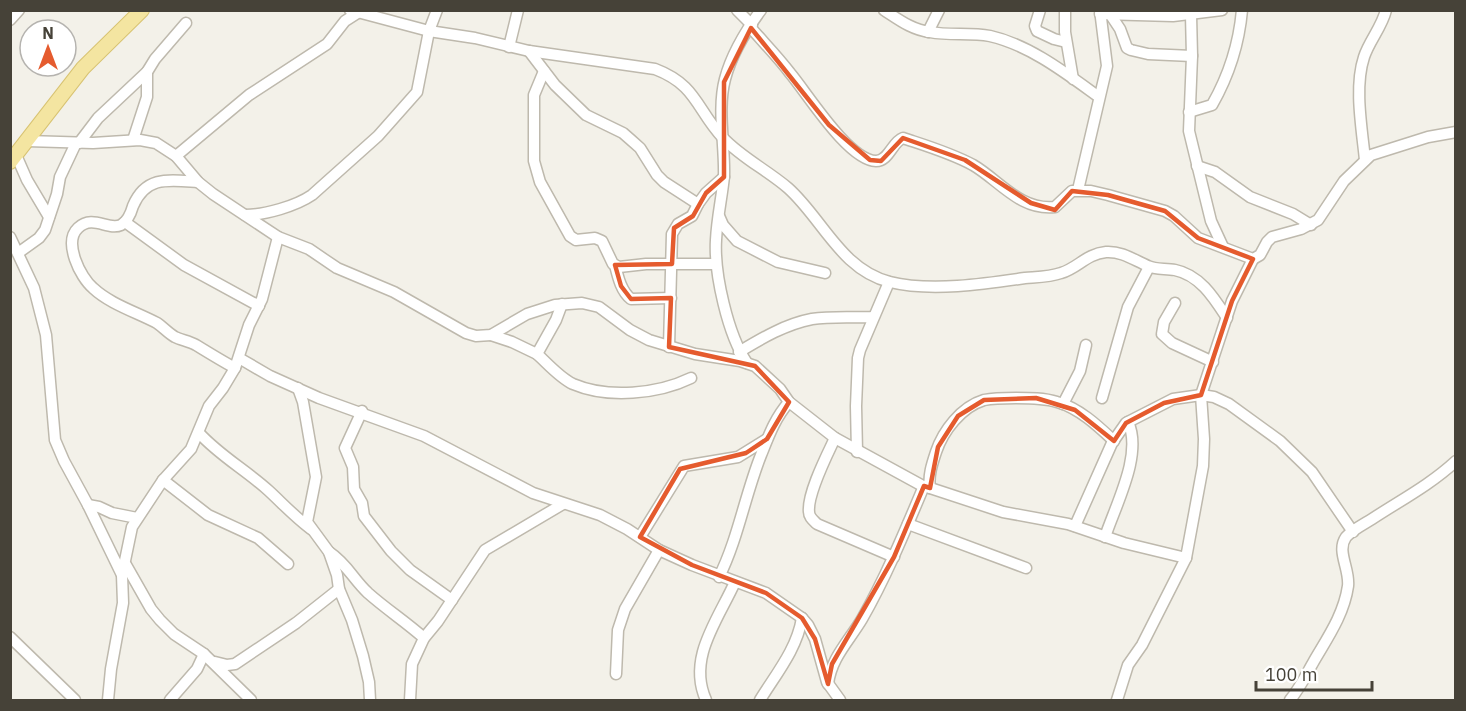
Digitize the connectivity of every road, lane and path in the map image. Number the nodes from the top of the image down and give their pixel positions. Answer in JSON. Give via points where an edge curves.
{"nodes":[{"id":1,"x":19,"y":10,"type":"edge"},
{"id":2,"x":142,"y":10,"type":"edge"},
{"id":3,"x":437,"y":10,"type":"edge"},
{"id":4,"x":518,"y":10,"type":"edge"},
{"id":5,"x":737,"y":10,"type":"edge"},
{"id":6,"x":761,"y":10,"type":"edge"},
{"id":7,"x":884,"y":10,"type":"edge"},
{"id":8,"x":939,"y":10,"type":"edge"},
{"id":9,"x":1040,"y":10,"type":"edge"},
{"id":10,"x":1065,"y":10,"type":"edge"},
{"id":11,"x":1222,"y":10,"type":"edge"},
{"id":12,"x":1242,"y":10,"type":"edge"},
{"id":13,"x":1386,"y":10,"type":"edge"},
{"id":14,"x":354,"y":11,"type":"edge"},
{"id":15,"x":1103,"y":13,"type":"edge"},
{"id":16,"x":1191,"y":15,"type":"junction"},
{"id":17,"x":10,"y":20,"type":"edge"},
{"id":18,"x":186,"y":23,"type":"dead end"},
{"id":19,"x":751,"y":26,"type":"junction"},
{"id":20,"x":429,"y":31,"type":"junction"},
{"id":21,"x":928,"y":32,"type":"junction"},
{"id":22,"x":1066,"y":42,"type":"junction"},
{"id":23,"x":509,"y":46,"type":"junction"},
{"id":24,"x":529,"y":51,"type":"junction"},
{"id":25,"x":1192,"y":56,"type":"junction"},
{"id":26,"x":544,"y":71,"type":"junction"},
{"id":27,"x":147,"y":72,"type":"junction"},
{"id":28,"x":1073,"y":79,"type":"junction"},
{"id":29,"x":1099,"y":97,"type":"junction"},
{"id":30,"x":1189,"y":112,"type":"junction"},
{"id":31,"x":1455,"y":132,"type":"edge"},
{"id":32,"x":722,"y":138,"type":"junction"},
{"id":33,"x":133,"y":140,"type":"junction"},
{"id":34,"x":27,"y":141,"type":"junction"},
{"id":35,"x":78,"y":142,"type":"junction"},
{"id":36,"x":176,"y":156,"type":"junction"},
{"id":37,"x":13,"y":159,"type":"edge"},
{"id":38,"x":1365,"y":160,"type":"junction"},
{"id":39,"x":1197,"y":166,"type":"junction"},
{"id":40,"x":724,"y":177,"type":"junction"},
{"id":41,"x":198,"y":182,"type":"junction"},
{"id":42,"x":1078,"y":190,"type":"junction"},
{"id":43,"x":698,"y":204,"type":"junction"},
{"id":44,"x":245,"y":215,"type":"junction"},
{"id":45,"x":719,"y":216,"type":"junction"},
{"id":46,"x":49,"y":217,"type":"junction"},
{"id":47,"x":125,"y":222,"type":"junction"},
{"id":48,"x":1311,"y":225,"type":"junction"},
{"id":49,"x":10,"y":237,"type":"edge"},
{"id":50,"x":278,"y":237,"type":"junction"},
{"id":51,"x":1223,"y":248,"type":"junction"},
{"id":52,"x":15,"y":251,"type":"edge"},
{"id":53,"x":1252,"y":259,"type":"junction"},
{"id":54,"x":672,"y":264,"type":"junction"},
{"id":55,"x":716,"y":264,"type":"junction"},
{"id":56,"x":615,"y":265,"type":"junction"},
{"id":57,"x":1149,"y":267,"type":"junction"},
{"id":58,"x":825,"y":273,"type":"dead end"},
{"id":59,"x":890,"y":282,"type":"junction"},
{"id":60,"x":671,"y":298,"type":"junction"},
{"id":61,"x":1175,"y":303,"type":"dead end"},
{"id":62,"x":562,"y":304,"type":"junction"},
{"id":63,"x":259,"y":306,"type":"junction"},
{"id":64,"x":873,"y":318,"type":"junction"},
{"id":65,"x":1227,"y":318,"type":"junction"},
{"id":66,"x":491,"y":335,"type":"junction"},
{"id":67,"x":1086,"y":345,"type":"dead end"},
{"id":68,"x":669,"y":347,"type":"junction"},
{"id":69,"x":739,"y":352,"type":"junction"},
{"id":70,"x":537,"y":354,"type":"junction"},
{"id":71,"x":1213,"y":362,"type":"junction"},
{"id":72,"x":237,"y":363,"type":"junction"},
{"id":73,"x":747,"y":363,"type":"junction"},
{"id":74,"x":691,"y":378,"type":"dead end"},
{"id":75,"x":298,"y":388,"type":"junction"},
{"id":76,"x":1202,"y":395,"type":"junction"},
{"id":77,"x":1102,"y":398,"type":"dead end"},
{"id":78,"x":789,"y":402,"type":"junction"},
{"id":79,"x":1063,"y":404,"type":"junction"},
{"id":80,"x":362,"y":411,"type":"junction"},
{"id":81,"x":1128,"y":422,"type":"junction"},
{"id":82,"x":199,"y":433,"type":"junction"},
{"id":83,"x":835,"y":438,"type":"junction"},
{"id":84,"x":767,"y":439,"type":"junction"},
{"id":85,"x":1114,"y":441,"type":"junction"},
{"id":86,"x":857,"y":452,"type":"junction"},
{"id":87,"x":1455,"y":461,"type":"edge"},
{"id":88,"x":163,"y":480,"type":"junction"},
{"id":89,"x":927,"y":487,"type":"junction"},
{"id":90,"x":563,"y":504,"type":"junction"},
{"id":91,"x":88,"y":505,"type":"junction"},
{"id":92,"x":137,"y":518,"type":"junction"},
{"id":93,"x":908,"y":524,"type":"junction"},
{"id":94,"x":1075,"y":526,"type":"junction"},
{"id":95,"x":311,"y":529,"type":"junction"},
{"id":96,"x":1353,"y":532,"type":"junction"},
{"id":97,"x":640,"y":537,"type":"junction"},
{"id":98,"x":1105,"y":537,"type":"junction"},
{"id":99,"x":659,"y":550,"type":"junction"},
{"id":100,"x":329,"y":552,"type":"junction"},
{"id":101,"x":894,"y":557,"type":"junction"},
{"id":102,"x":1186,"y":558,"type":"junction"},
{"id":103,"x":288,"y":564,"type":"dead end"},
{"id":104,"x":1026,"y":568,"type":"dead end"},
{"id":105,"x":124,"y":570,"type":"junction"},
{"id":106,"x":719,"y":577,"type":"junction"},
{"id":107,"x":735,"y":582,"type":"junction"},
{"id":108,"x":339,"y":589,"type":"junction"},
{"id":109,"x":452,"y":600,"type":"junction"},
{"id":110,"x":802,"y":618,"type":"junction"},
{"id":111,"x":10,"y":637,"type":"edge"},
{"id":112,"x":424,"y":638,"type":"junction"},
{"id":113,"x":208,"y":657,"type":"junction"},
{"id":114,"x":616,"y":674,"type":"dead end"},
{"id":115,"x":828,"y":684,"type":"junction"},
{"id":116,"x":75,"y":700,"type":"edge"},
{"id":117,"x":108,"y":700,"type":"edge"},
{"id":118,"x":170,"y":700,"type":"edge"},
{"id":119,"x":251,"y":700,"type":"edge"},
{"id":120,"x":370,"y":700,"type":"edge"},
{"id":121,"x":410,"y":700,"type":"edge"},
{"id":122,"x":706,"y":700,"type":"edge"},
{"id":123,"x":760,"y":700,"type":"edge"},
{"id":124,"x":840,"y":700,"type":"edge"},
{"id":125,"x":1117,"y":700,"type":"edge"},
{"id":126,"x":1290,"y":700,"type":"edge"}],
"edges":[{"from":1,"to":17,"type":"street"},
{"from":2,"to":34,"type":"main road","via":[[83,68]]},
{"from":3,"to":20,"type":"street"},
{"from":4,"to":23,"type":"street"},
{"from":5,"to":19,"type":"street"},
{"from":6,"to":19,"type":"street"},
{"from":7,"to":21,"type":"street","via":[[911,27]]},
{"from":8,"to":21,"type":"street"},
{"from":9,"to":22,"type":"street","via":[[1037,32]]},
{"from":10,"to":22,"type":"street"},
{"from":11,"to":16,"type":"street"},
{"from":12,"to":30,"type":"street","via":[[1224,83],[1212,105]]},
{"from":13,"to":38,"type":"street","via":[[1364,57],[1361,73]]},
{"from":14,"to":20,"type":"street"},
{"from":14,"to":36,"type":"street","via":[[327,44],[249,95]]},
{"from":15,"to":16,"type":"street"},
{"from":15,"to":25,"type":"street","via":[[1120,29],[1131,50]]},
{"from":15,"to":29,"type":"street","via":[[1107,66]]},
{"from":16,"to":25,"type":"street"},
{"from":18,"to":27,"type":"street"},
{"from":19,"to":32,"type":"street","via":[[724,82]]},
{"from":19,"to":42,"type":"street","via":[[829,125],[870,160],[884,158],[903,138],[965,160],[1005,190],[1031,203],[1055,207],[1067,194]]},
{"from":20,"to":23,"type":"street"},
{"from":20,"to":44,"type":"street","via":[[417,92],[378,136],[306,199]]},
{"from":21,"to":28,"type":"street","via":[[971,34],[1005,41]]},
{"from":22,"to":28,"type":"street"},
{"from":23,"to":24,"type":"street"},
{"from":24,"to":26,"type":"street"},
{"from":24,"to":32,"type":"street","via":[[655,69],[670,75],[689,90]]},
{"from":25,"to":30,"type":"street"},
{"from":26,"to":43,"type":"street","via":[[586,115],[631,140],[657,176]]},
{"from":26,"to":56,"type":"street","via":[[534,95],[537,173],[570,236],[576,240],[602,241]]},
{"from":27,"to":33,"type":"street","via":[[147,97]]},
{"from":27,"to":35,"type":"street"},
{"from":28,"to":29,"type":"street"},
{"from":29,"to":42,"type":"street"},
{"from":30,"to":39,"type":"street"},
{"from":31,"to":38,"type":"street","via":[[1414,141]]},
{"from":32,"to":40,"type":"street"},
{"from":32,"to":59,"type":"street","via":[[798,198],[861,269]]},
{"from":33,"to":35,"type":"street"},
{"from":33,"to":36,"type":"street","via":[[156,143]]},
{"from":34,"to":35,"type":"street"},
{"from":34,"to":37,"type":"main road"},
{"from":35,"to":46,"type":"street","via":[[60,177]]},
{"from":36,"to":41,"type":"street"},
{"from":37,"to":46,"type":"street"},
{"from":38,"to":48,"type":"street"},
{"from":39,"to":48,"type":"street","via":[[1215,172],[1250,197]]},
{"from":39,"to":51,"type":"street","via":[[1210,221]]},
{"from":40,"to":43,"type":"street"},
{"from":40,"to":45,"type":"street"},
{"from":41,"to":44,"type":"street"},
{"from":41,"to":47,"type":"street","via":[[166,180],[145,187]]},
{"from":42,"to":51,"type":"street","via":[[1165,211],[1192,235]]},
{"from":43,"to":54,"type":"street","via":[[692,216],[674,228]]},
{"from":44,"to":50,"type":"street"},
{"from":45,"to":55,"type":"street"},
{"from":45,"to":58,"type":"street","via":[[737,241],[778,262]]},
{"from":46,"to":52,"type":"street","via":[[39,238]]},
{"from":47,"to":63,"type":"street","via":[[184,265]]},
{"from":47,"to":72,"type":"street","via":[[117,226],[87,223],[73,234],[71,248],[85,280],[100,294],[159,324],[174,336]]},
{"from":48,"to":53,"type":"street","via":[[1272,237],[1260,255]]},
{"from":49,"to":52,"type":"street"},
{"from":50,"to":63,"type":"street"},
{"from":50,"to":66,"type":"street","via":[[394,292],[459,330],[476,336]]},
{"from":51,"to":53,"type":"street"},
{"from":52,"to":91,"type":"street","via":[[34,288],[46,335],[55,440]]},
{"from":53,"to":65,"type":"street"},
{"from":54,"to":55,"type":"street"},
{"from":54,"to":56,"type":"street"},
{"from":54,"to":60,"type":"street"},
{"from":55,"to":69,"type":"street"},
{"from":56,"to":60,"type":"street","via":[[621,286],[631,299]]},
{"from":57,"to":59,"type":"street","via":[[1112,252],[1093,254],[1062,273],[995,283],[939,286]]},
{"from":57,"to":65,"type":"street","via":[[1190,275],[1209,292]]},
{"from":57,"to":77,"type":"street","via":[[1128,307]]},
{"from":59,"to":64,"type":"street"},
{"from":60,"to":68,"type":"street"},
{"from":61,"to":71,"type":"street","via":[[1162,334],[1172,343]]},
{"from":62,"to":66,"type":"street","via":[[527,314]]},
{"from":62,"to":68,"type":"street","via":[[599,307],[630,330]]},
{"from":62,"to":70,"type":"street"},
{"from":63,"to":72,"type":"street"},
{"from":64,"to":69,"type":"street","via":[[803,321]]},
{"from":64,"to":86,"type":"street","via":[[858,357]]},
{"from":65,"to":71,"type":"street"},
{"from":66,"to":70,"type":"street"},
{"from":67,"to":79,"type":"street","via":[[1080,371]]},
{"from":68,"to":73,"type":"street"},
{"from":69,"to":73,"type":"street"},
{"from":70,"to":74,"type":"street","via":[[572,384],[612,392],[673,386]]},
{"from":71,"to":76,"type":"street"},
{"from":72,"to":75,"type":"street"},
{"from":72,"to":82,"type":"street","via":[[210,406]]},
{"from":73,"to":78,"type":"street","via":[[768,376]]},
{"from":75,"to":80,"type":"street"},
{"from":75,"to":95,"type":"street","via":[[316,477],[307,517]]},
{"from":76,"to":81,"type":"street","via":[[1173,399]]},
{"from":76,"to":96,"type":"street","via":[[1229,404],[1280,441],[1312,472]]},
{"from":76,"to":102,"type":"street","via":[[1203,466]]},
{"from":78,"to":83,"type":"street"},
{"from":78,"to":84,"type":"street","via":[[775,419]]},
{"from":79,"to":85,"type":"street"},
{"from":79,"to":89,"type":"street","via":[[1036,398],[1006,398],[984,400],[969,407],[944,434]]},
{"from":80,"to":90,"type":"street","via":[[424,436],[514,485]]},
{"from":80,"to":109,"type":"street","via":[[345,448],[364,516],[410,570]]},
{"from":81,"to":85,"type":"street"},
{"from":81,"to":98,"type":"street","via":[[1133,454]]},
{"from":82,"to":88,"type":"street","via":[[191,449]]},
{"from":82,"to":95,"type":"street"},
{"from":83,"to":86,"type":"street"},
{"from":83,"to":101,"type":"street","via":[[818,476],[809,515],[816,524]]},
{"from":84,"to":97,"type":"street","via":[[738,457],[684,466]]},
{"from":84,"to":106,"type":"street"},
{"from":85,"to":94,"type":"street"},
{"from":86,"to":89,"type":"street"},
{"from":87,"to":96,"type":"street","via":[[1425,487]]},
{"from":88,"to":92,"type":"street"},
{"from":88,"to":103,"type":"street","via":[[208,515],[258,538]]},
{"from":89,"to":93,"type":"street"},
{"from":89,"to":94,"type":"street","via":[[1003,512]]},
{"from":90,"to":97,"type":"street","via":[[600,516]]},
{"from":90,"to":109,"type":"street","via":[[488,547]]},
{"from":91,"to":92,"type":"street"},
{"from":91,"to":105,"type":"street"},
{"from":92,"to":105,"type":"street","via":[[130,533]]},
{"from":93,"to":101,"type":"street"},
{"from":93,"to":104,"type":"street"},
{"from":94,"to":98,"type":"street"},
{"from":95,"to":100,"type":"street"},
{"from":96,"to":126,"type":"street","via":[[1341,551],[1348,568],[1343,607]]},
{"from":97,"to":99,"type":"street"},
{"from":98,"to":102,"type":"street"},
{"from":99,"to":106,"type":"street"},
{"from":99,"to":114,"type":"street","via":[[625,609],[618,630]]},
{"from":100,"to":108,"type":"street"},
{"from":100,"to":112,"type":"street","via":[[342,560],[377,601]]},
{"from":101,"to":115,"type":"street","via":[[832,664]]},
{"from":102,"to":125,"type":"street","via":[[1128,665]]},
{"from":105,"to":113,"type":"street","via":[[160,620]]},
{"from":105,"to":117,"type":"street","via":[[123,603]]},
{"from":106,"to":107,"type":"street"},
{"from":107,"to":110,"type":"street","via":[[766,593]]},
{"from":107,"to":122,"type":"street","via":[[703,647],[701,681]]},
{"from":108,"to":113,"type":"street","via":[[235,664],[226,665]]},
{"from":108,"to":120,"type":"street","via":[[363,656]]},
{"from":109,"to":112,"type":"street"},
{"from":110,"to":115,"type":"street","via":[[816,639]]},
{"from":110,"to":123,"type":"street","via":[[786,659]]},
{"from":111,"to":116,"type":"street"},
{"from":112,"to":121,"type":"street","via":[[410,673]]},
{"from":113,"to":118,"type":"street"},
{"from":113,"to":119,"type":"street"},
{"from":115,"to":124,"type":"street"}]}
